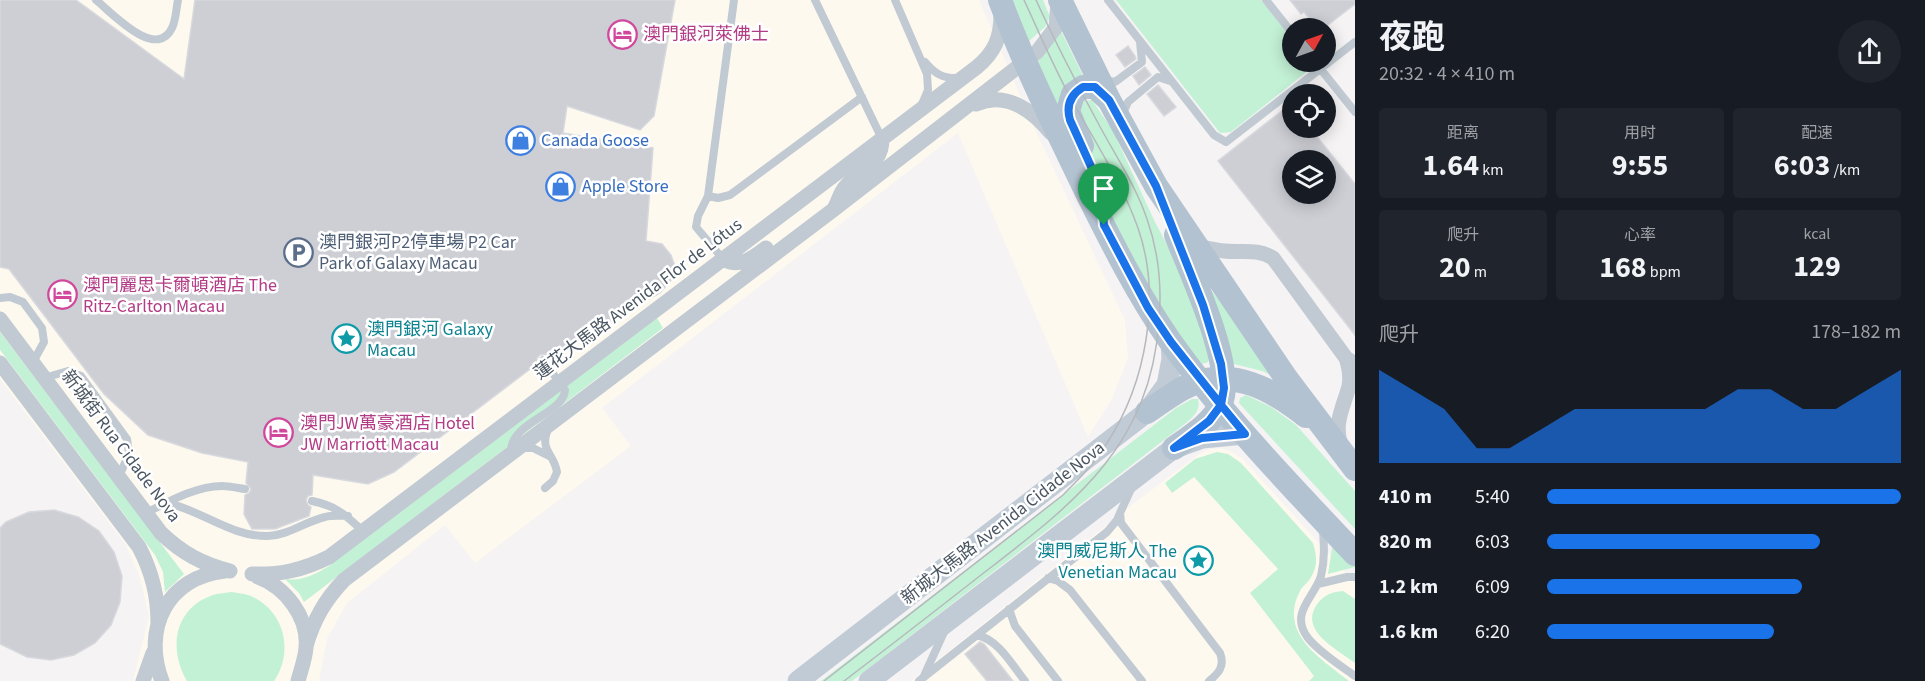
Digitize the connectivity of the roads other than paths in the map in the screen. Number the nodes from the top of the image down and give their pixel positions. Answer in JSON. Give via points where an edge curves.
{"nodes":[{"id":1,"x":96,"y":0,"type":"edge"},
{"id":2,"x":178,"y":0,"type":"edge"},
{"id":3,"x":734,"y":0,"type":"edge"},
{"id":4,"x":815,"y":0,"type":"edge"},
{"id":5,"x":895,"y":0,"type":"edge"},
{"id":6,"x":1059,"y":0,"type":"edge"},
{"id":7,"x":1108,"y":0,"type":"edge"},
{"id":8,"x":1266,"y":0,"type":"edge"},
{"id":9,"x":1001,"y":2,"type":"edge"},
{"id":10,"x":1282,"y":20,"type":"edge"},
{"id":11,"x":1140,"y":42,"type":"junction"},
{"id":12,"x":1355,"y":42,"type":"edge"},
{"id":13,"x":917,"y":51,"type":"junction"},
{"id":14,"x":1336,"y":57,"type":"edge"},
{"id":15,"x":1025,"y":62,"type":"junction"},
{"id":16,"x":1317,"y":72,"type":"edge"},
{"id":17,"x":1323,"y":72,"type":"edge"},
{"id":18,"x":1096,"y":76,"type":"junction"},
{"id":19,"x":963,"y":77,"type":"junction"},
{"id":20,"x":1171,"y":81,"type":"junction"},
{"id":21,"x":862,"y":97,"type":"junction"},
{"id":22,"x":1109,"y":100,"type":"junction"},
{"id":23,"x":965,"y":109,"type":"junction"},
{"id":24,"x":1355,"y":112,"type":"edge"},
{"id":25,"x":916,"y":113,"type":"junction"},
{"id":26,"x":1122,"y":125,"type":"junction"},
{"id":27,"x":882,"y":139,"type":"junction"},
{"id":28,"x":1067,"y":151,"type":"junction"},
{"id":29,"x":1156,"y":186,"type":"junction"},
{"id":30,"x":708,"y":196,"type":"junction"},
{"id":31,"x":828,"y":214,"type":"junction"},
{"id":32,"x":1104,"y":225,"type":"junction"},
{"id":33,"x":1194,"y":246,"type":"junction"},
{"id":34,"x":723,"y":259,"type":"junction"},
{"id":35,"x":0,"y":298,"type":"edge"},
{"id":36,"x":0,"y":319,"type":"edge"},
{"id":37,"x":1171,"y":342,"type":"junction"},
{"id":38,"x":543,"y":360,"type":"dead end"},
{"id":39,"x":1350,"y":361,"type":"edge"},
{"id":40,"x":33,"y":362,"type":"junction"},
{"id":41,"x":1,"y":363,"type":"edge"},
{"id":42,"x":44,"y":378,"type":"junction"},
{"id":43,"x":1213,"y":379,"type":"junction"},
{"id":44,"x":560,"y":382,"type":"junction"},
{"id":45,"x":1355,"y":382,"type":"edge"},
{"id":46,"x":1344,"y":398,"type":"junction"},
{"id":47,"x":1221,"y":405,"type":"junction"},
{"id":48,"x":1147,"y":412,"type":"junction"},
{"id":49,"x":551,"y":423,"type":"junction"},
{"id":50,"x":1326,"y":433,"type":"junction"},
{"id":51,"x":1245,"y":434,"type":"junction"},
{"id":52,"x":1174,"y":448,"type":"junction"},
{"id":53,"x":515,"y":451,"type":"junction"},
{"id":54,"x":549,"y":456,"type":"junction"},
{"id":55,"x":1351,"y":464,"type":"edge"},
{"id":56,"x":119,"y":477,"type":"junction"},
{"id":57,"x":1136,"y":477,"type":"junction"},
{"id":58,"x":545,"y":488,"type":"dead end"},
{"id":59,"x":245,"y":489,"type":"dead end"},
{"id":60,"x":312,"y":501,"type":"dead end"},
{"id":61,"x":167,"y":503,"type":"junction"},
{"id":62,"x":146,"y":513,"type":"junction"},
{"id":63,"x":1120,"y":513,"type":"junction"},
{"id":64,"x":1318,"y":514,"type":"junction"},
{"id":65,"x":348,"y":516,"type":"junction"},
{"id":66,"x":363,"y":531,"type":"junction"},
{"id":67,"x":1355,"y":554,"type":"edge"},
{"id":68,"x":230,"y":571,"type":"junction"},
{"id":69,"x":252,"y":574,"type":"junction"},
{"id":70,"x":1355,"y":577,"type":"edge"},
{"id":71,"x":1048,"y":578,"type":"junction"},
{"id":72,"x":1318,"y":584,"type":"junction"},
{"id":73,"x":1009,"y":609,"type":"junction"},
{"id":74,"x":950,"y":620,"type":"junction"},
{"id":75,"x":158,"y":624,"type":"junction"},
{"id":76,"x":977,"y":635,"type":"junction"},
{"id":77,"x":306,"y":646,"type":"junction"},
{"id":78,"x":154,"y":648,"type":"junction"},
{"id":79,"x":1355,"y":676,"type":"edge"},
{"id":80,"x":300,"y":678,"type":"edge"},
{"id":81,"x":921,"y":680,"type":"edge"},
{"id":82,"x":143,"y":681,"type":"edge"},
{"id":83,"x":162,"y":681,"type":"edge"},
{"id":84,"x":798,"y":681,"type":"edge"},
{"id":85,"x":869,"y":681,"type":"edge"},
{"id":86,"x":1025,"y":681,"type":"edge"},
{"id":87,"x":1058,"y":681,"type":"edge"},
{"id":88,"x":1142,"y":681,"type":"edge"},
{"id":89,"x":1209,"y":681,"type":"edge"}],
"edges":[{"from":1,"to":2,"type":"lane","via":[[140,36],[155,40],[172,29]]},
{"from":3,"to":30,"type":"lane"},
{"from":4,"to":21,"type":"lane"},
{"from":5,"to":13,"type":"lane"},
{"from":6,"to":15,"type":"street","via":[[1056,27]]},
{"from":6,"to":18,"type":"main road"},
{"from":7,"to":11,"type":"lane"},
{"from":8,"to":10,"type":"lane"},
{"from":9,"to":15,"type":"main road"},
{"from":9,"to":19,"type":"street","name":"蓮花大馬路 Avenida Flor de Lótus","via":[[996,45],[986,59]]},
{"from":11,"to":18,"type":"lane","via":[[1142,62],[1115,82]]},
{"from":11,"to":20,"type":"lane"},
{"from":12,"to":14,"type":"lane"},
{"from":13,"to":19,"type":"lane","via":[[939,75]]},
{"from":13,"to":25,"type":"lane","via":[[929,82],[926,97]]},
{"from":15,"to":23,"type":"street"},
{"from":15,"to":28,"type":"main road"},
{"from":16,"to":20,"type":"lane","via":[[1226,142],[1214,135]]},
{"from":17,"to":24,"type":"lane"},
{"from":18,"to":22,"type":"main road"},
{"from":19,"to":25,"type":"street","name":"蓮花大馬路 Avenida Flor de Lótus"},
{"from":20,"to":26,"type":"lane","via":[[1158,77],[1128,102]]},
{"from":21,"to":27,"type":"lane"},
{"from":21,"to":30,"type":"lane","via":[[730,195]]},
{"from":22,"to":26,"type":"main road"},
{"from":22,"to":32,"type":"main road","via":[[1095,87],[1083,87],[1073,94],[1068,111],[1098,182]]},
{"from":23,"to":28,"type":"street","via":[[986,100],[1009,101],[1034,116]]},
{"from":23,"to":31,"type":"street"},
{"from":25,"to":27,"type":"street","name":"蓮花大馬路 Avenida Flor de Lótus"},
{"from":26,"to":29,"type":"main road"},
{"from":27,"to":31,"type":"street","via":[[880,154],[846,185]]},
{"from":27,"to":34,"type":"street","name":"蓮花大馬路 Avenida Flor de Lótus"},
{"from":28,"to":32,"type":"main road"},
{"from":29,"to":33,"type":"main road"},
{"from":29,"to":43,"type":"main road","via":[[1216,343]]},
{"from":30,"to":34,"type":"lane","via":[[696,227]]},
{"from":31,"to":34,"type":"street","via":[[801,222],[744,262]]},
{"from":31,"to":49,"type":"street"},
{"from":32,"to":37,"type":"main road","via":[[1148,308]]},
{"from":33,"to":39,"type":"street","via":[[1256,250],[1273,258]]},
{"from":33,"to":50,"type":"main road"},
{"from":34,"to":44,"type":"street","name":"蓮花大馬路 Avenida Flor de Lótus"},
{"from":35,"to":40,"type":"lane","via":[[23,302],[42,328],[44,342]]},
{"from":36,"to":40,"type":"street","name":"新城街 Rua Cidade Nova"},
{"from":37,"to":43,"type":"main road"},
{"from":37,"to":48,"type":"main road","name":"新城大馬路 Avenida Cidade Nova","via":[[1167,385]]},
{"from":38,"to":44,"type":"lane"},
{"from":39,"to":46,"type":"street"},
{"from":40,"to":42,"type":"street","name":"新城街 Rua Cidade Nova"},
{"from":41,"to":75,"type":"street","via":[[139,547],[155,584]]},
{"from":42,"to":56,"type":"street","name":"新城街 Rua Cidade Nova"},
{"from":42,"to":56,"type":"lane","via":[[68,371],[81,376],[128,439],[129,453]]},
{"from":43,"to":47,"type":"main road"},
{"from":43,"to":48,"type":"main road","via":[[1176,392]]},
{"from":43,"to":50,"type":"main road","via":[[1241,380],[1271,392]]},
{"from":44,"to":53,"type":"lane","via":[[565,390],[561,400],[517,434],[511,447]]},
{"from":44,"to":66,"type":"street","name":"蓮花大馬路 Avenida Flor de Lótus"},
{"from":45,"to":46,"type":"street"},
{"from":46,"to":55,"type":"street","via":[[1338,418],[1339,439]]},
{"from":47,"to":51,"type":"main road"},
{"from":47,"to":52,"type":"main road","via":[[1209,421]]},
{"from":48,"to":84,"type":"main road","name":"新城大馬路 Avenida Cidade Nova"},
{"from":49,"to":53,"type":"street"},
{"from":49,"to":54,"type":"lane","via":[[545,440]]},
{"from":50,"to":55,"type":"main road"},
{"from":51,"to":52,"type":"main road","via":[[1202,438]]},
{"from":51,"to":64,"type":"main road"},
{"from":52,"to":57,"type":"main road"},
{"from":53,"to":54,"type":"lane","via":[[533,448]]},
{"from":53,"to":77,"type":"street","via":[[344,580],[319,610]]},
{"from":54,"to":58,"type":"lane","via":[[558,472]]},
{"from":56,"to":62,"type":"street","name":"新城街 Rua Cidade Nova"},
{"from":57,"to":63,"type":"lane"},
{"from":57,"to":74,"type":"main road"},
{"from":59,"to":61,"type":"lane","via":[[222,486]]},
{"from":60,"to":65,"type":"lane"},
{"from":61,"to":62,"type":"lane"},
{"from":61,"to":65,"type":"lane","via":[[223,526],[267,536],[289,532],[324,517]]},
{"from":62,"to":68,"type":"street","name":"新城街 Rua Cidade Nova","via":[[176,547],[192,558]]},
{"from":63,"to":71,"type":"lane","via":[[1107,532]]},
{"from":63,"to":89,"type":"lane","via":[[1126,532],[1220,653],[1220,670]]},
{"from":64,"to":67,"type":"main road"},
{"from":64,"to":72,"type":"lane","via":[[1324,555]]},
{"from":65,"to":66,"type":"lane"},
{"from":66,"to":69,"type":"street","name":"蓮花大馬路 Avenida Flor de Lótus","via":[[311,566],[282,573]]},
{"from":68,"to":69,"type":"street"},
{"from":68,"to":75,"type":"street","via":[[191,581],[170,599]]},
{"from":69,"to":77,"type":"street","via":[[291,601],[302,622]]},
{"from":70,"to":72,"type":"lane"},
{"from":71,"to":73,"type":"lane"},
{"from":71,"to":88,"type":"lane","via":[[1070,590]]},
{"from":72,"to":79,"type":"lane","via":[[1306,601],[1302,627],[1308,639]]},
{"from":73,"to":76,"type":"lane"},
{"from":73,"to":87,"type":"lane","via":[[1015,626]]},
{"from":74,"to":81,"type":"lane"},
{"from":74,"to":85,"type":"main road"},
{"from":75,"to":78,"type":"street"},
{"from":76,"to":81,"type":"lane"},
{"from":76,"to":86,"type":"lane","via":[[993,642]]},
{"from":77,"to":80,"type":"street"},
{"from":78,"to":82,"type":"street"},
{"from":78,"to":83,"type":"street"}]}
